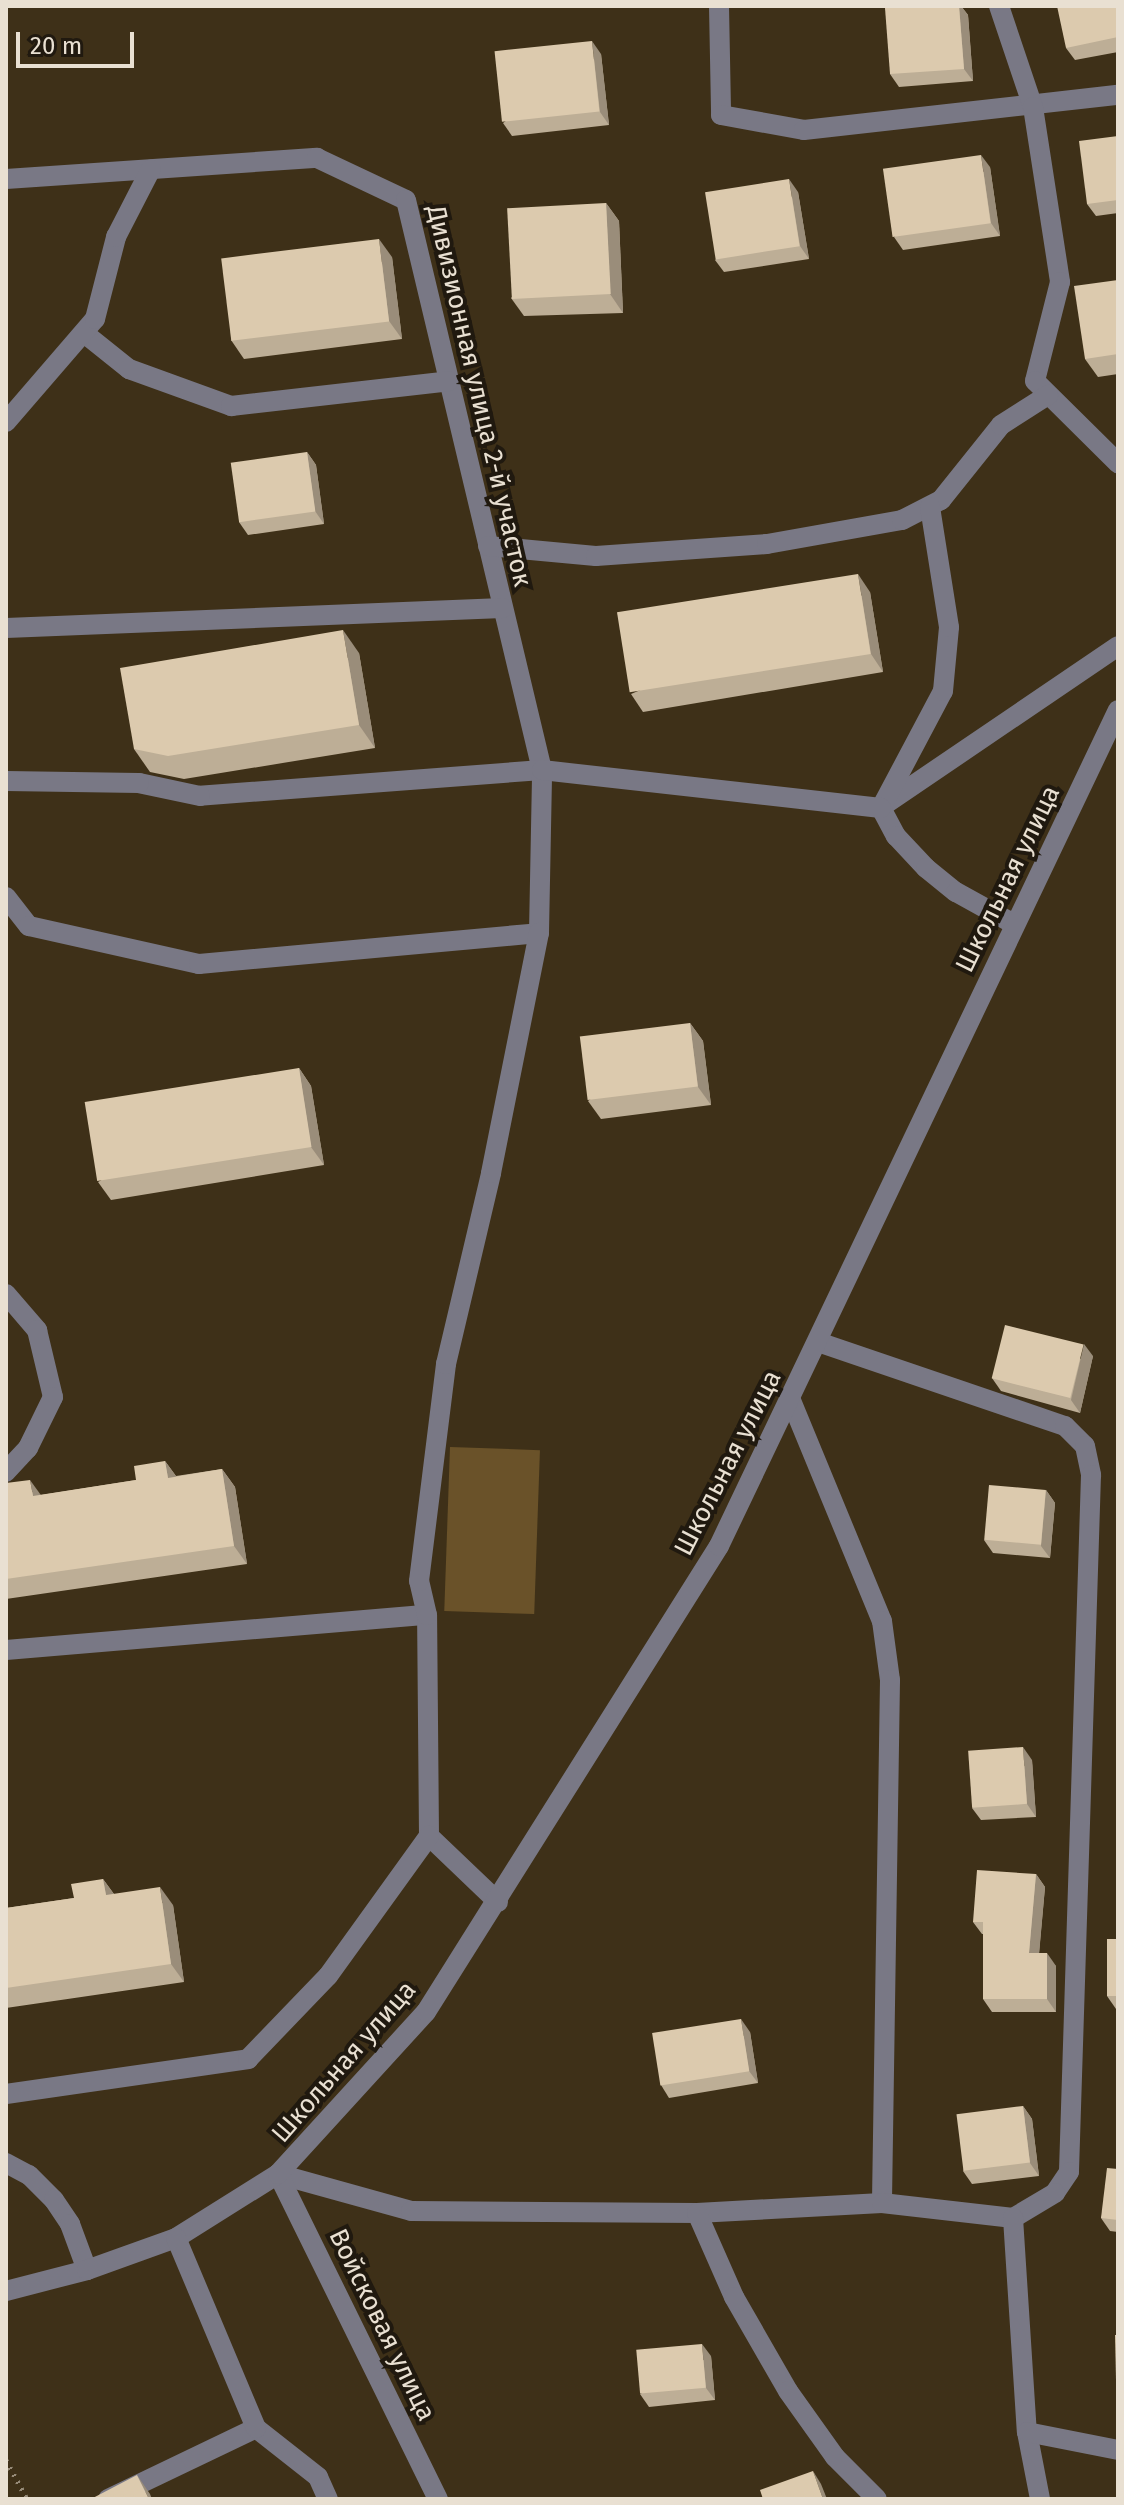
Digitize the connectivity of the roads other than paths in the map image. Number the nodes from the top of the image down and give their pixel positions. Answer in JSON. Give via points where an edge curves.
{"nodes":[{"id":1,"x":719,"y":6,"type":"edge"},
{"id":2,"x":999,"y":6,"type":"edge"},
{"id":3,"x":1118,"y":95,"type":"edge"},
{"id":4,"x":1033,"y":107,"type":"junction"},
{"id":5,"x":151,"y":169,"type":"junction"},
{"id":6,"x":6,"y":179,"type":"edge"},
{"id":7,"x":84,"y":333,"type":"junction"},
{"id":8,"x":449,"y":381,"type":"junction"},
{"id":9,"x":1048,"y":395,"type":"junction"},
{"id":10,"x":6,"y":422,"type":"edge"},
{"id":11,"x":1118,"y":463,"type":"edge"},
{"id":12,"x":930,"y":507,"type":"junction"},
{"id":13,"x":488,"y":546,"type":"junction"},
{"id":14,"x":503,"y":608,"type":"junction"},
{"id":15,"x":6,"y":628,"type":"edge"},
{"id":16,"x":1118,"y":646,"type":"edge"},
{"id":17,"x":1118,"y":710,"type":"edge"},
{"id":18,"x":542,"y":770,"type":"junction"},
{"id":19,"x":6,"y":781,"type":"edge"},
{"id":20,"x":881,"y":808,"type":"junction"},
{"id":21,"x":6,"y":897,"type":"edge"},
{"id":22,"x":1014,"y":924,"type":"junction"},
{"id":23,"x":539,"y":933,"type":"junction"},
{"id":24,"x":6,"y":1294,"type":"edge"},
{"id":25,"x":818,"y":1342,"type":"junction"},
{"id":26,"x":790,"y":1398,"type":"junction"},
{"id":27,"x":6,"y":1472,"type":"edge"},
{"id":28,"x":427,"y":1615,"type":"junction"},
{"id":29,"x":6,"y":1650,"type":"edge"},
{"id":30,"x":429,"y":1836,"type":"junction"},
{"id":31,"x":498,"y":1902,"type":"junction"},
{"id":32,"x":6,"y":2094,"type":"edge"},
{"id":33,"x":6,"y":2163,"type":"edge"},
{"id":34,"x":278,"y":2174,"type":"junction"},
{"id":35,"x":882,"y":2203,"type":"junction"},
{"id":36,"x":697,"y":2213,"type":"junction"},
{"id":37,"x":1013,"y":2218,"type":"junction"},
{"id":38,"x":176,"y":2238,"type":"junction"},
{"id":39,"x":87,"y":2270,"type":"junction"},
{"id":40,"x":6,"y":2291,"type":"edge"},
{"id":41,"x":256,"y":2428,"type":"junction"},
{"id":42,"x":1027,"y":2432,"type":"junction"},
{"id":43,"x":1118,"y":2450,"type":"edge"},
{"id":44,"x":108,"y":2499,"type":"edge"},
{"id":45,"x":328,"y":2499,"type":"edge"},
{"id":46,"x":438,"y":2499,"type":"edge"},
{"id":47,"x":877,"y":2499,"type":"edge"},
{"id":48,"x":1040,"y":2499,"type":"edge"}],
"edges":[{"from":1,"to":4,"type":"street","via":[[721,115],[804,130]]},
{"from":2,"to":4,"type":"street"},
{"from":3,"to":4,"type":"street"},
{"from":4,"to":9,"type":"street","via":[[1060,282],[1035,381]]},
{"from":5,"to":6,"type":"street","name":"Дивизионная улица 2-й участок"},
{"from":5,"to":7,"type":"street","via":[[116,237],[95,319]]},
{"from":5,"to":8,"type":"street","name":"Дивизионная улица 2-й участок","via":[[317,158],[406,200]]},
{"from":7,"to":8,"type":"street","via":[[129,369],[231,406]]},
{"from":7,"to":10,"type":"street"},
{"from":8,"to":13,"type":"street","name":"Дивизионная улица 2-й участок"},
{"from":9,"to":11,"type":"street"},
{"from":9,"to":12,"type":"street","via":[[1001,425]]},
{"from":12,"to":13,"type":"street","via":[[859,531],[767,544],[596,556]]},
{"from":12,"to":20,"type":"street","via":[[949,627],[943,691]]},
{"from":13,"to":14,"type":"street","name":"Дивизионная улица 2-й участок"},
{"from":14,"to":15,"type":"street"},
{"from":14,"to":18,"type":"street","name":"Дивизионная улица 2-й участок"},
{"from":16,"to":20,"type":"street"},
{"from":17,"to":22,"type":"street","name":"Школьная улица"},
{"from":18,"to":19,"type":"street","via":[[200,796],[139,783]]},
{"from":18,"to":20,"type":"street"},
{"from":18,"to":23,"type":"street","name":"Дивизионная улица 2-й участок"},
{"from":20,"to":22,"type":"street","via":[[896,836],[926,868],[956,892]]},
{"from":21,"to":23,"type":"street","via":[[29,926],[199,964]]},
{"from":22,"to":25,"type":"street","name":"Школьная улица"},
{"from":23,"to":28,"type":"street","name":"Дивизионная улица 2-й участок","via":[[446,1364],[419,1581]]},
{"from":24,"to":27,"type":"street","via":[[37,1330],[53,1397],[28,1448]]},
{"from":25,"to":26,"type":"street","name":"Школьная улица"},
{"from":25,"to":37,"type":"street","via":[[1065,1426],[1085,1446],[1091,1475],[1069,2172],[1055,2193]]},
{"from":26,"to":31,"type":"street","name":"Школьная улица","via":[[719,1546]]},
{"from":26,"to":35,"type":"street","via":[[882,1621],[890,1680]]},
{"from":28,"to":29,"type":"street"},
{"from":28,"to":30,"type":"street","name":"Дивизионная улица 2-й участок"},
{"from":30,"to":31,"type":"street"},
{"from":30,"to":32,"type":"street","via":[[328,1976],[248,2059]]},
{"from":31,"to":34,"type":"street","name":"Школьная улица","via":[[426,2012]]},
{"from":33,"to":39,"type":"street","via":[[29,2175],[54,2200],[70,2224]]},
{"from":34,"to":36,"type":"street","via":[[411,2211]]},
{"from":34,"to":38,"type":"street","name":"Школьная улица"},
{"from":34,"to":46,"type":"street","name":"Войсковая улица"},
{"from":35,"to":36,"type":"street"},
{"from":35,"to":37,"type":"street"},
{"from":36,"to":47,"type":"street","via":[[734,2297],[788,2391],[835,2457]]},
{"from":37,"to":42,"type":"street"},
{"from":38,"to":39,"type":"street","name":"Школьная улица"},
{"from":38,"to":41,"type":"street"},
{"from":39,"to":40,"type":"street","name":"Школьная улица"},
{"from":41,"to":44,"type":"street"},
{"from":41,"to":45,"type":"street","via":[[318,2477]]},
{"from":42,"to":43,"type":"street"},
{"from":42,"to":48,"type":"street"}]}
